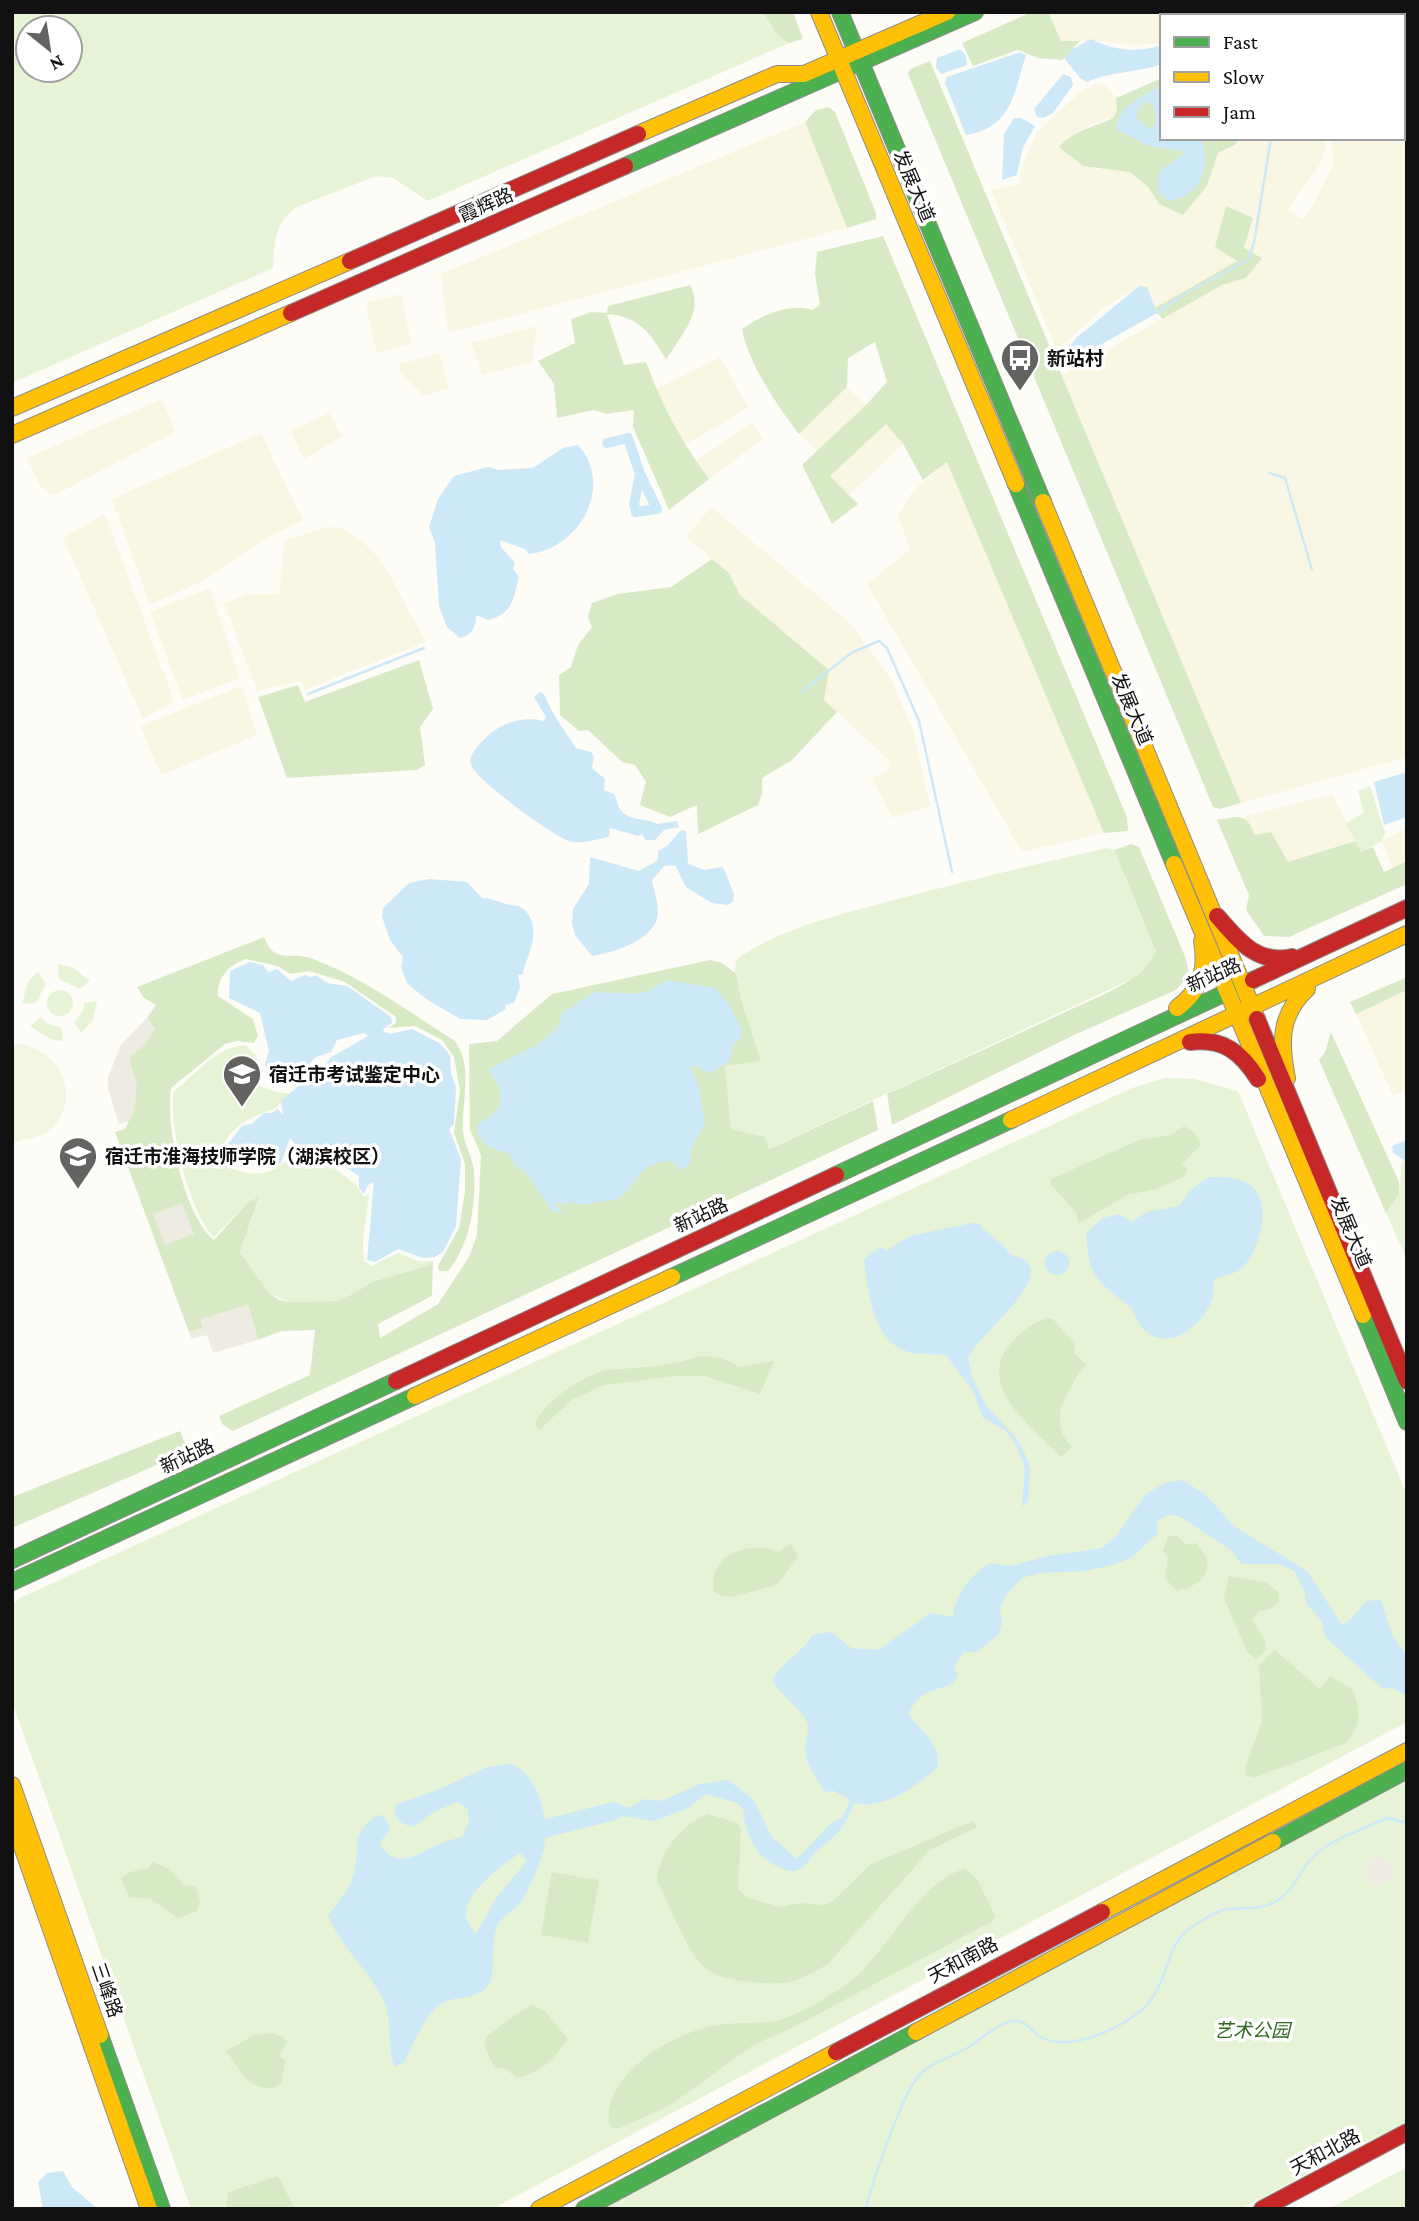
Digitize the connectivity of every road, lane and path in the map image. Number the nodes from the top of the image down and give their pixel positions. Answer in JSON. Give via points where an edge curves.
{"nodes":[{"id":1,"x":819,"y":12,"type":"edge"},
{"id":2,"x":840,"y":12,"type":"edge"},
{"id":3,"x":947,"y":12,"type":"edge"},
{"id":4,"x":975,"y":12,"type":"edge"},
{"id":5,"x":859,"y":58,"type":"junction"},
{"id":6,"x":841,"y":66,"type":"junction"},
{"id":7,"x":12,"y":408,"type":"edge"},
{"id":8,"x":12,"y":435,"type":"edge"},
{"id":9,"x":1407,"y":908,"type":"edge"},
{"id":10,"x":1213,"y":912,"type":"junction"},
{"id":11,"x":1197,"y":918,"type":"junction"},
{"id":12,"x":1407,"y":934,"type":"edge"},
{"id":13,"x":1344,"y":937,"type":"junction"},
{"id":14,"x":1352,"y":961,"type":"junction"},
{"id":15,"x":1244,"y":985,"type":"junction"},
{"id":16,"x":1227,"y":991,"type":"junction"},
{"id":17,"x":1254,"y":1008,"type":"junction"},
{"id":18,"x":1237,"y":1016,"type":"junction"},
{"id":19,"x":1145,"y":1030,"type":"junction"},
{"id":20,"x":1151,"y":1055,"type":"junction"},
{"id":21,"x":1296,"y":1111,"type":"junction"},
{"id":22,"x":1280,"y":1118,"type":"junction"},
{"id":23,"x":1407,"y":1381,"type":"edge"},
{"id":24,"x":1407,"y":1422,"type":"edge"},
{"id":25,"x":54,"y":1542,"type":"junction"},
{"id":26,"x":12,"y":1554,"type":"edge"},
{"id":27,"x":12,"y":1560,"type":"edge"},
{"id":28,"x":59,"y":1560,"type":"junction"},
{"id":29,"x":12,"y":1582,"type":"edge"},
{"id":30,"x":12,"y":1589,"type":"edge"},
{"id":31,"x":1407,"y":1751,"type":"edge"},
{"id":32,"x":1407,"y":1770,"type":"edge"},
{"id":33,"x":12,"y":1785,"type":"edge"},
{"id":34,"x":12,"y":1818,"type":"edge"},
{"id":35,"x":1407,"y":2132,"type":"edge"},
{"id":36,"x":1407,"y":2143,"type":"edge"},
{"id":37,"x":149,"y":2209,"type":"edge"},
{"id":38,"x":162,"y":2209,"type":"edge"},
{"id":39,"x":539,"y":2209,"type":"edge"},
{"id":40,"x":584,"y":2209,"type":"edge"},
{"id":41,"x":1262,"y":2209,"type":"edge"},
{"id":42,"x":1283,"y":2209,"type":"edge"}],
"edges":[{"from":1,"to":6,"type":"street","name":"发展大道"},
{"from":2,"to":5,"type":"street","name":"发展大道"},
{"from":3,"to":5,"type":"street","name":"霞辉路"},
{"from":4,"to":5,"type":"street","name":"霞辉路"},
{"from":5,"to":6,"type":"street","name":"霞辉路"},
{"from":5,"to":10,"type":"street","name":"发展大道"},
{"from":6,"to":7,"type":"street","name":"霞辉路","via":[[776,74]]},
{"from":6,"to":8,"type":"street","name":"霞辉路"},
{"from":6,"to":11,"type":"street","name":"发展大道"},
{"from":9,"to":13,"type":"street","name":"新站路"},
{"from":10,"to":13,"type":"street","via":[[1254,953],[1276,960]]},
{"from":10,"to":15,"type":"street","name":"发展大道"},
{"from":11,"to":16,"type":"street","name":"发展大道"},
{"from":11,"to":19,"type":"street","via":[[1206,971],[1200,988]]},
{"from":12,"to":14,"type":"street"},
{"from":13,"to":15,"type":"street","name":"新站路"},
{"from":14,"to":17,"type":"street"},
{"from":14,"to":21,"type":"street","via":[[1295,998],[1282,1020],[1281,1048]]},
{"from":15,"to":16,"type":"street","name":"新站路"},
{"from":15,"to":17,"type":"street","name":"发展大道"},
{"from":16,"to":18,"type":"street","name":"发展大道"},
{"from":16,"to":19,"type":"street","name":"新站路"},
{"from":17,"to":18,"type":"street"},
{"from":17,"to":21,"type":"street","name":"发展大道"},
{"from":18,"to":20,"type":"street"},
{"from":18,"to":22,"type":"street","name":"发展大道"},
{"from":19,"to":25,"type":"street","name":"新站路"},
{"from":20,"to":22,"type":"street","via":[[1205,1039],[1228,1044],[1251,1066]]},
{"from":20,"to":28,"type":"street"},
{"from":21,"to":23,"type":"street","name":"发展大道"},
{"from":22,"to":24,"type":"street","name":"发展大道"},
{"from":25,"to":26,"type":"street"},
{"from":25,"to":27,"type":"street","name":"新站路"},
{"from":28,"to":29,"type":"street"},
{"from":28,"to":30,"type":"street"},
{"from":31,"to":39,"type":"street","name":"天和南路"},
{"from":32,"to":40,"type":"street"},
{"from":33,"to":38,"type":"street","name":"三峰路"},
{"from":34,"to":37,"type":"street","name":"三峰路"},
{"from":35,"to":41,"type":"street","name":"天和北路"},
{"from":36,"to":42,"type":"street","name":"天和北路"}]}
